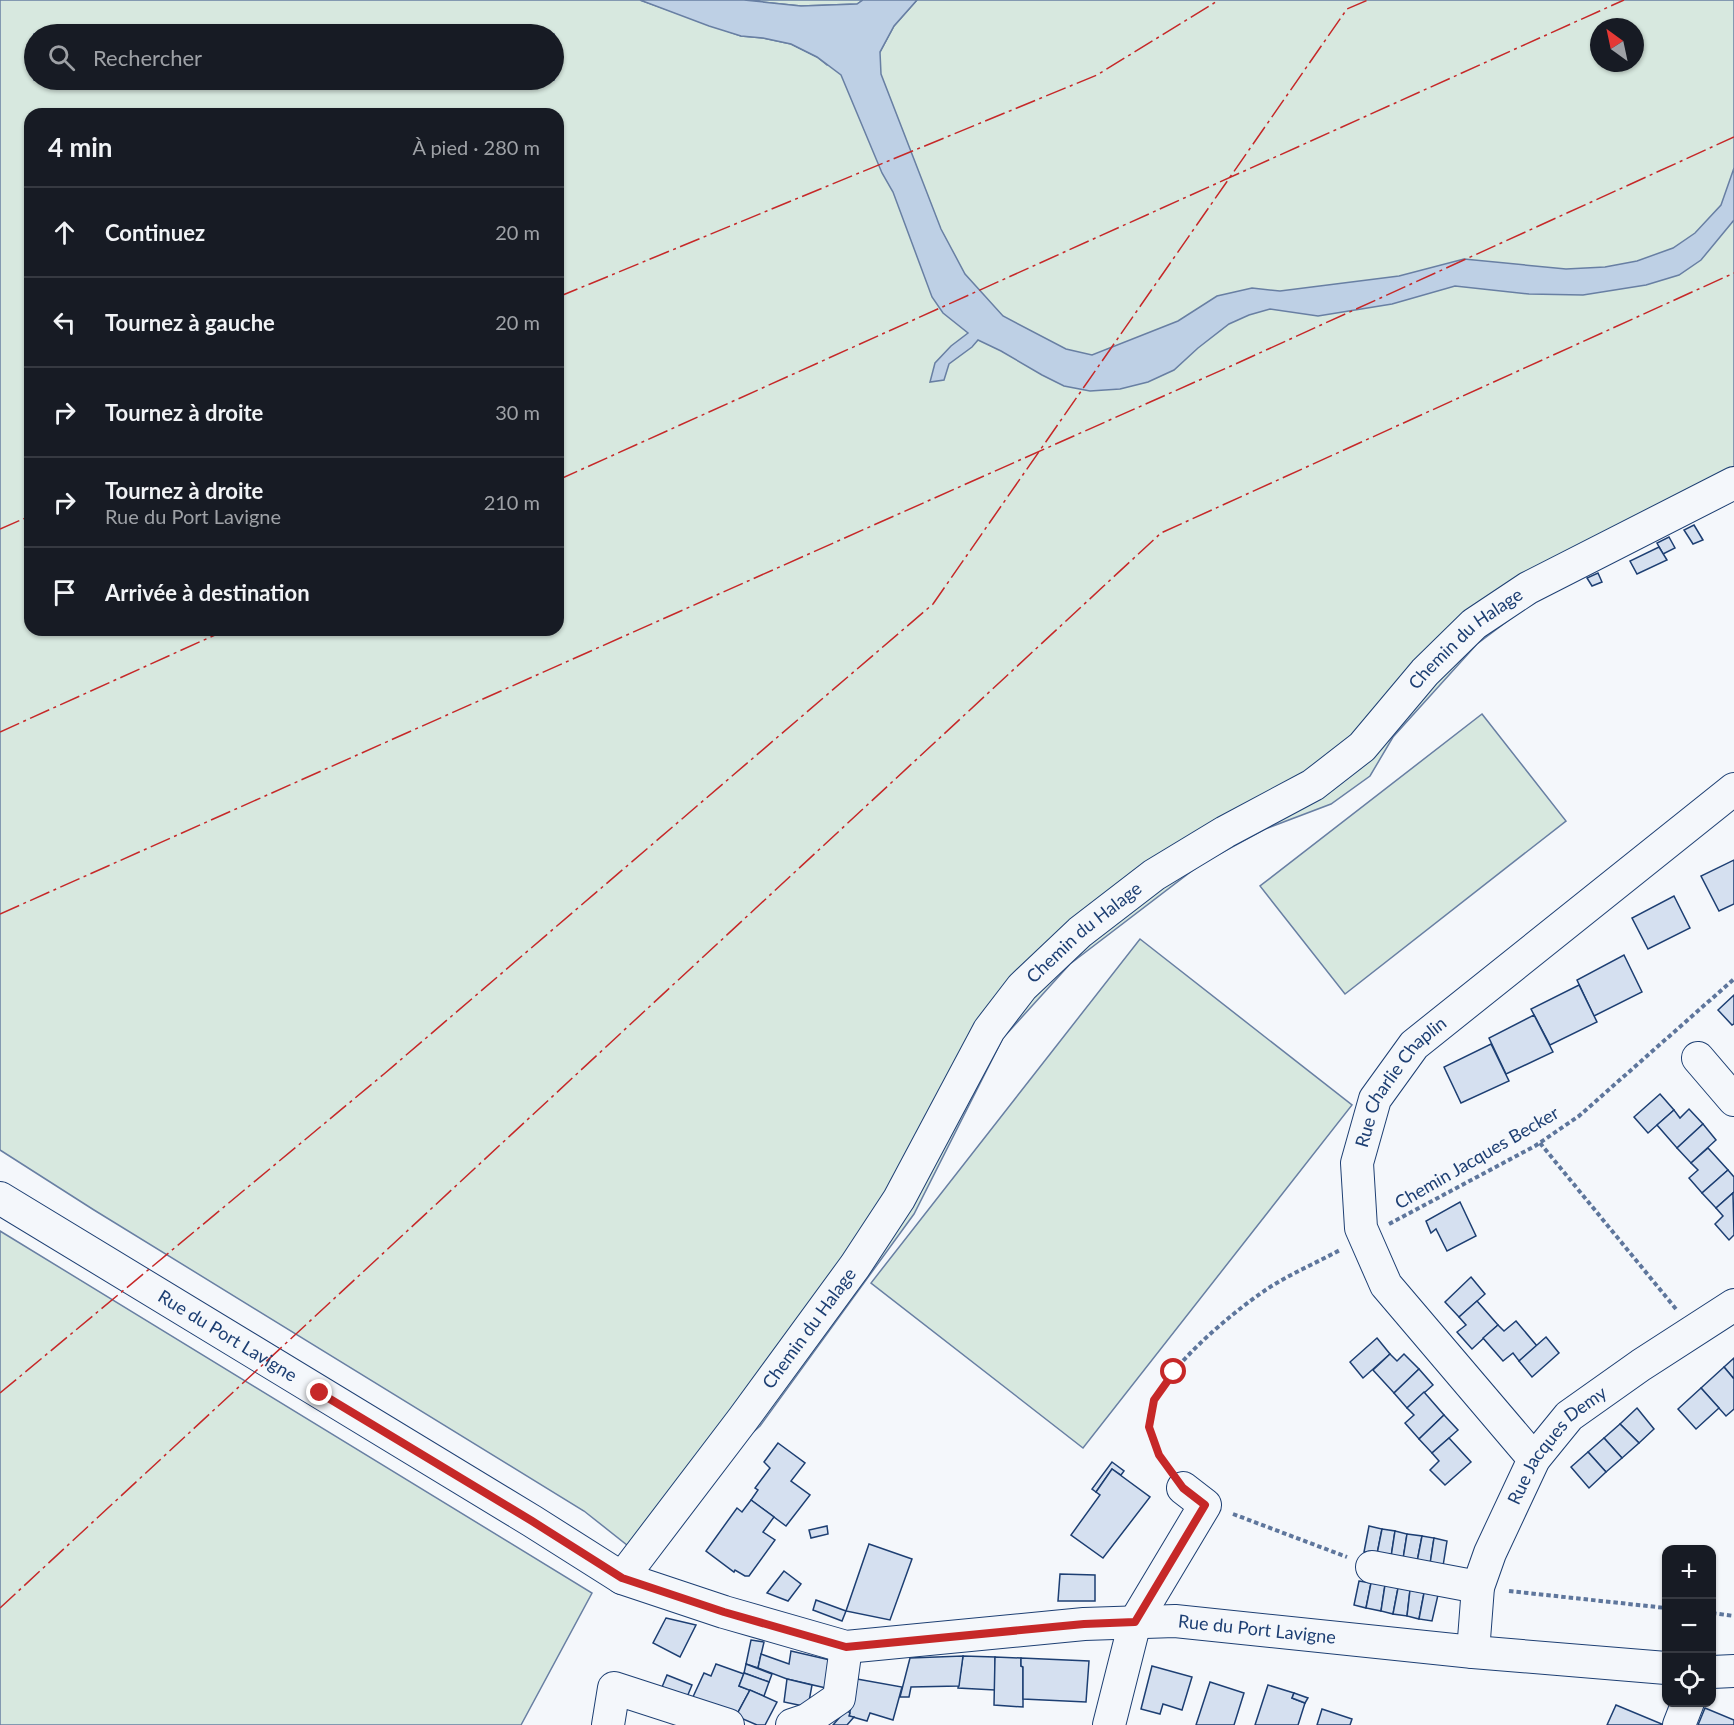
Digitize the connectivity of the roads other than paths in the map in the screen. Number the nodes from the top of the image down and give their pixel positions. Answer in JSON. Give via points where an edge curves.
{"nodes":[{"id":1,"x":1734,"y":483,"type":"edge"},
{"id":2,"x":1734,"y":789,"type":"edge"},
{"id":3,"x":1698,"y":1058,"type":"dead end"},
{"id":4,"x":1734,"y":1100,"type":"edge"},
{"id":5,"x":0,"y":1198,"type":"edge"},
{"id":6,"x":1734,"y":1305,"type":"edge"},
{"id":7,"x":1534,"y":1459,"type":"junction"},
{"id":8,"x":1194,"y":1496,"type":"road end"},
{"id":9,"x":1372,"y":1567,"type":"road end"},
{"id":10,"x":622,"y":1578,"type":"junction"},
{"id":11,"x":1478,"y":1587,"type":"junction"},
{"id":12,"x":1135,"y":1622,"type":"junction"},
{"id":13,"x":846,"y":1647,"type":"junction"},
{"id":14,"x":1473,"y":1652,"type":"junction"},
{"id":15,"x":1662,"y":1668,"type":"edge"},
{"id":16,"x":1734,"y":1671,"type":"edge"},
{"id":17,"x":1716,"y":1672,"type":"edge"},
{"id":18,"x":1686,"y":1707,"type":"edge"},
{"id":19,"x":608,"y":1725,"type":"edge"},
{"id":20,"x":728,"y":1725,"type":"edge"},
{"id":21,"x":792,"y":1725,"type":"edge"},
{"id":22,"x":1109,"y":1725,"type":"edge"},
{"id":23,"x":1679,"y":1725,"type":"edge"}],
"edges":[{"from":1,"to":10,"type":"street","name":"Chemin du Halage","via":[[1528,588],[1474,624],[1425,672],[1362,747],[1313,786],[1154,875],[1080,932],[1022,987],[989,1030],[899,1200],[855,1266]]},
{"from":2,"to":7,"type":"street","name":"Rue Charlie Chaplin","via":[[1414,1045],[1375,1100],[1357,1163],[1361,1228],[1386,1285]]},
{"from":3,"to":4,"type":"street"},
{"from":5,"to":10,"type":"street","name":"Rue du Port Lavigne"},
{"from":6,"to":7,"type":"street","name":"Rue Jacques Demy","via":[[1569,1416]]},
{"from":7,"to":11,"type":"street","name":"Rue Jacques Demy"},
{"from":8,"to":12,"type":"street"},
{"from":9,"to":11,"type":"street"},
{"from":10,"to":13,"type":"street","name":"Rue du Port Lavigne"},
{"from":11,"to":14,"type":"street","name":"Rue Jacques Demy"},
{"from":12,"to":13,"type":"street","name":"Rue du Port Lavigne"},
{"from":12,"to":14,"type":"street","name":"Rue du Port Lavigne","via":[[1175,1622]]},
{"from":12,"to":22,"type":"street"},
{"from":13,"to":21,"type":"street","via":[[839,1698],[807,1720]]},
{"from":14,"to":15,"type":"street","name":"Rue du Port Lavigne"},
{"from":16,"to":17,"type":"street"},
{"from":18,"to":23,"type":"street"},
{"from":19,"to":20,"type":"street","via":[[614,1688]]}]}
